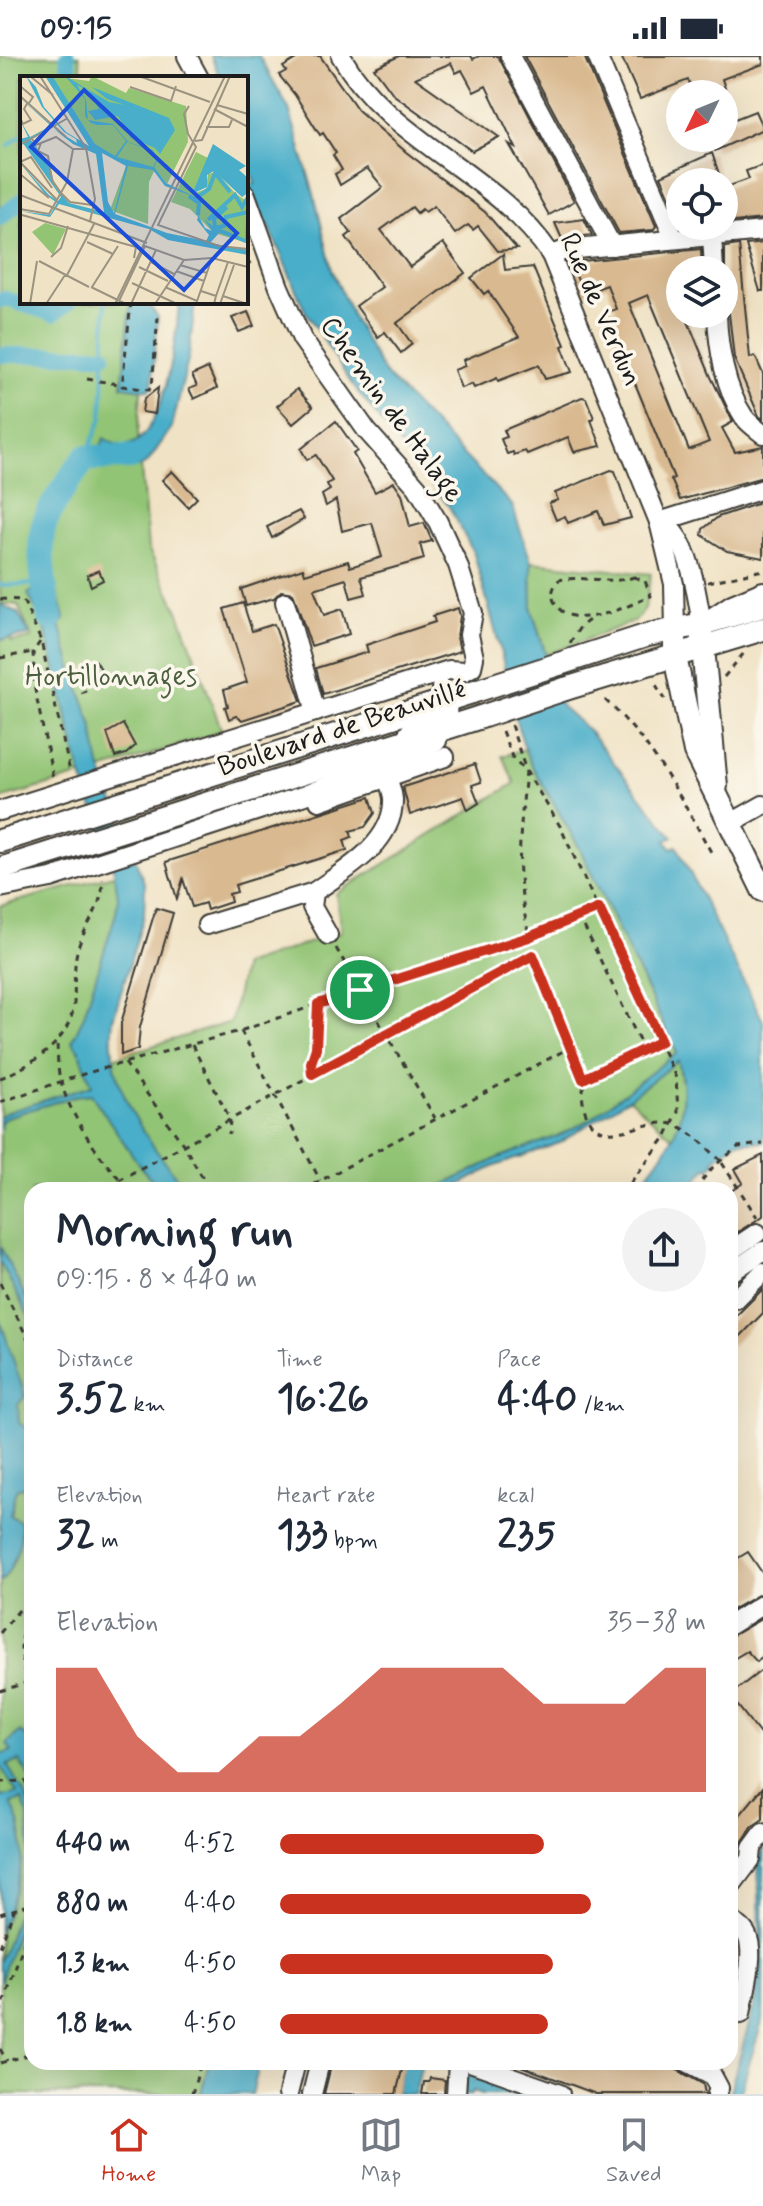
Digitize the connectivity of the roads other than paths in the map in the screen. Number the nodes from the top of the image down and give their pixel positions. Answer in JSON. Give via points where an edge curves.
{"nodes":[{"id":1,"x":187,"y":56,"type":"edge"},
{"id":2,"x":364,"y":56,"type":"edge"},
{"id":3,"x":510,"y":56,"type":"edge"},
{"id":4,"x":597,"y":56,"type":"edge"},
{"id":5,"x":343,"y":61,"type":"edge"},
{"id":6,"x":198,"y":76,"type":"edge"},
{"id":7,"x":248,"y":202,"type":"edge"},
{"id":8,"x":666,"y":219,"type":"edge"},
{"id":9,"x":763,"y":231,"type":"edge"},
{"id":10,"x":738,"y":233,"type":"edge"},
{"id":11,"x":666,"y":239,"type":"edge"},
{"id":12,"x":612,"y":246,"type":"junction"},
{"id":13,"x":551,"y":255,"type":"junction"},
{"id":14,"x":718,"y":328,"type":"edge"},
{"id":15,"x":763,"y":434,"type":"edge"},
{"id":16,"x":763,"y":489,"type":"edge"},
{"id":17,"x":659,"y":522,"type":"junction"},
{"id":18,"x":763,"y":591,"type":"edge"},
{"id":19,"x":285,"y":602,"type":"dead end"},
{"id":20,"x":763,"y":606,"type":"edge"},
{"id":21,"x":473,"y":613,"type":"joint"},
{"id":22,"x":702,"y":624,"type":"junction"},
{"id":23,"x":675,"y":630,"type":"junction"},
{"id":24,"x":760,"y":639,"type":"edge"},
{"id":25,"x":703,"y":649,"type":"junction"},
{"id":26,"x":675,"y":657,"type":"junction"},
{"id":27,"x":450,"y":690,"type":"junction"},
{"id":28,"x":316,"y":712,"type":"junction"},
{"id":29,"x":406,"y":746,"type":"junction"},
{"id":30,"x":445,"y":757,"type":"dead end"},
{"id":31,"x":387,"y":778,"type":"junction"},
{"id":32,"x":716,"y":794,"type":"junction"},
{"id":33,"x":763,"y":805,"type":"edge"},
{"id":34,"x":0,"y":811,"type":"edge"},
{"id":35,"x":169,"y":816,"type":"junction"},
{"id":36,"x":731,"y":823,"type":"junction"},
{"id":37,"x":193,"y":832,"type":"junction"},
{"id":38,"x":0,"y":841,"type":"edge"},
{"id":39,"x":0,"y":869,"type":"edge"},
{"id":40,"x":0,"y":888,"type":"edge"},
{"id":41,"x":763,"y":890,"type":"edge"},
{"id":42,"x":314,"y":892,"type":"junction"},
{"id":43,"x":207,"y":925,"type":"dead end"},
{"id":44,"x":328,"y":935,"type":"road end"},
{"id":45,"x":761,"y":1237,"type":"edge"},
{"id":46,"x":738,"y":1247,"type":"edge"},
{"id":47,"x":738,"y":1264,"type":"edge"},
{"id":48,"x":763,"y":1272,"type":"edge"},
{"id":49,"x":738,"y":1293,"type":"edge"},
{"id":50,"x":763,"y":1604,"type":"edge"},
{"id":51,"x":738,"y":1620,"type":"edge"},
{"id":52,"x":763,"y":1833,"type":"edge"},
{"id":53,"x":738,"y":1876,"type":"edge"},
{"id":54,"x":738,"y":1924,"type":"edge"},
{"id":55,"x":738,"y":2004,"type":"edge"},
{"id":56,"x":294,"y":2070,"type":"edge"},
{"id":57,"x":318,"y":2070,"type":"edge"},
{"id":58,"x":458,"y":2070,"type":"edge"},
{"id":59,"x":491,"y":2070,"type":"edge"},
{"id":60,"x":702,"y":2070,"type":"edge"},
{"id":61,"x":288,"y":2094,"type":"edge"},
{"id":62,"x":312,"y":2094,"type":"edge"},
{"id":63,"x":456,"y":2094,"type":"edge"},
{"id":64,"x":560,"y":2094,"type":"edge"},
{"id":65,"x":717,"y":2094,"type":"edge"}],
"edges":[{"from":1,"to":6,"type":"street"},
{"from":2,"to":5,"type":"street"},
{"from":3,"to":12,"type":"street"},
{"from":4,"to":8,"type":"street"},
{"from":5,"to":13,"type":"street","name":"Rue de Verdun","via":[[386,113],[510,208]]},
{"from":7,"to":21,"type":"street","name":"Chemin de Halage","via":[[302,339],[367,431],[417,487],[458,565]]},
{"from":9,"to":10,"type":"street"},
{"from":11,"to":12,"type":"street"},
{"from":12,"to":13,"type":"street"},
{"from":13,"to":17,"type":"street","name":"Rue de Verdun"},
{"from":14,"to":15,"type":"street","via":[[725,372],[745,418]]},
{"from":16,"to":17,"type":"street"},
{"from":17,"to":22,"type":"street","name":"Rue de Verdun","via":[[674,531],[695,586]]},
{"from":17,"to":23,"type":"street","name":"Rue de Verdun","via":[[674,584]]},
{"from":18,"to":22,"type":"street"},
{"from":19,"to":28,"type":"street"},
{"from":20,"to":22,"type":"main road","name":"Boulevard de Beauvillé"},
{"from":21,"to":27,"type":"street","name":"Boulevard de Beauvillé","via":[[472,667],[449,670]]},
{"from":22,"to":23,"type":"main road","name":"Boulevard de Beauvillé"},
{"from":22,"to":25,"type":"main road"},
{"from":23,"to":26,"type":"main road"},
{"from":23,"to":27,"type":"main road","name":"Boulevard de Beauvillé","bridge":true},
{"from":24,"to":25,"type":"main road","name":"Boulevard de Beauvillé"},
{"from":25,"to":26,"type":"main road","name":"Boulevard de Beauvillé"},
{"from":25,"to":32,"type":"main road"},
{"from":26,"to":29,"type":"main road","name":"Boulevard de Beauvillé","bridge":true,"via":[[473,719]]},
{"from":26,"to":32,"type":"main road","via":[[695,752]]},
{"from":27,"to":28,"type":"street","name":"Boulevard de Beauvillé"},
{"from":27,"to":29,"type":"street","via":[[447,716],[414,726]]},
{"from":27,"to":38,"type":"main road","name":"Boulevard de Beauvillé"},
{"from":28,"to":34,"type":"street","name":"Boulevard de Beauvillé"},
{"from":29,"to":31,"type":"street","via":[[403,763]]},
{"from":29,"to":35,"type":"main road","name":"Boulevard de Beauvillé"},
{"from":29,"to":37,"type":"street","via":[[305,795]]},
{"from":30,"to":31,"type":"street"},
{"from":31,"to":37,"type":"street","via":[[205,839]]},
{"from":31,"to":42,"type":"street","via":[[394,800],[383,836]]},
{"from":32,"to":36,"type":"main road"},
{"from":33,"to":36,"type":"street"},
{"from":35,"to":37,"type":"street"},
{"from":35,"to":39,"type":"main road","name":"Boulevard de Beauvillé"},
{"from":36,"to":41,"type":"main road"},
{"from":37,"to":40,"type":"street","via":[[51,878]]},
{"from":42,"to":43,"type":"street"},
{"from":42,"to":44,"type":"street","via":[[312,907]]},
{"from":45,"to":46,"type":"street"},
{"from":45,"to":47,"type":"street"},
{"from":48,"to":49,"type":"street"},
{"from":50,"to":51,"type":"street"},
{"from":52,"to":53,"type":"street"},
{"from":54,"to":55,"type":"street","via":[[749,1939],[748,1971]]},
{"from":56,"to":61,"type":"street"},
{"from":57,"to":62,"type":"street"},
{"from":58,"to":63,"type":"street"},
{"from":59,"to":64,"type":"street"},
{"from":60,"to":65,"type":"street","via":[[712,2075]]}]}
